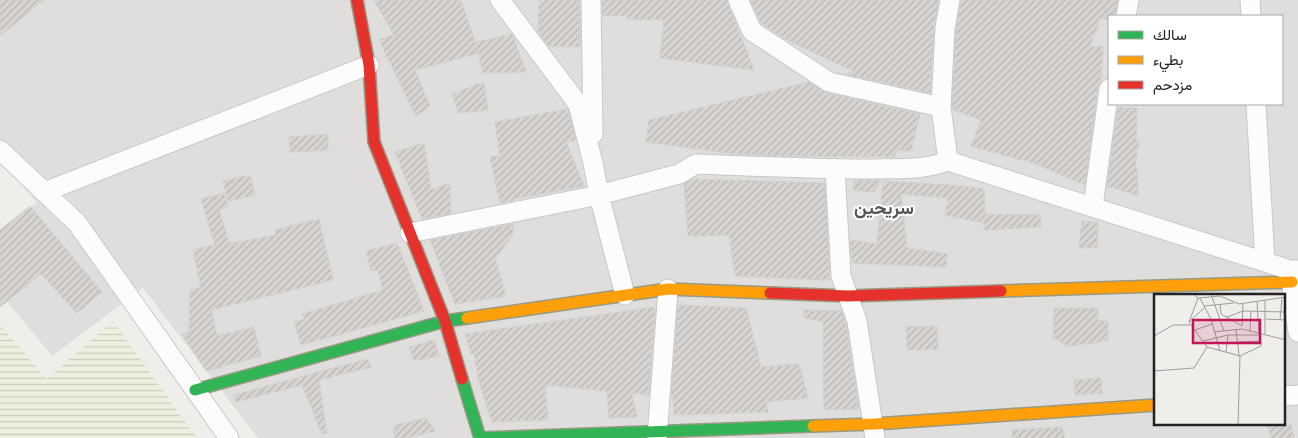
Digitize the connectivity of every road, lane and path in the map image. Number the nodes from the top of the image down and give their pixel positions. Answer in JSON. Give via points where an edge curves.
{"nodes":[{"id":1,"x":357,"y":0,"type":"edge"},
{"id":2,"x":500,"y":0,"type":"edge"},
{"id":3,"x":591,"y":0,"type":"edge"},
{"id":4,"x":738,"y":0,"type":"edge"},
{"id":5,"x":950,"y":0,"type":"edge"},
{"id":6,"x":1129,"y":0,"type":"edge"},
{"id":7,"x":1250,"y":0,"type":"edge"},
{"id":8,"x":1126,"y":15,"type":"edge"},
{"id":9,"x":1251,"y":15,"type":"edge"},
{"id":10,"x":369,"y":65,"type":"junction"},
{"id":11,"x":1108,"y":96,"type":"edge"},
{"id":12,"x":1256,"y":105,"type":"edge"},
{"id":13,"x":941,"y":107,"type":"junction"},
{"id":14,"x":0,"y":150,"type":"edge"},
{"id":15,"x":948,"y":161,"type":"junction"},
{"id":16,"x":593,"y":162,"type":"junction"},
{"id":17,"x":835,"y":169,"type":"junction"},
{"id":18,"x":44,"y":192,"type":"junction"},
{"id":19,"x":598,"y":195,"type":"junction"},
{"id":20,"x":1093,"y":207,"type":"junction"},
{"id":21,"x":410,"y":232,"type":"junction"},
{"id":22,"x":1265,"y":262,"type":"junction"},
{"id":23,"x":1294,"y":274,"type":"edge"},
{"id":24,"x":668,"y":289,"type":"junction"},
{"id":25,"x":625,"y":295,"type":"junction"},
{"id":26,"x":848,"y":296,"type":"junction"},
{"id":27,"x":445,"y":321,"type":"junction"},
{"id":28,"x":1298,"y":332,"type":"edge"},
{"id":29,"x":195,"y":390,"type":"junction"},
{"id":30,"x":1154,"y":405,"type":"edge"},
{"id":31,"x":875,"y":431,"type":"edge"},
{"id":32,"x":657,"y":435,"type":"edge"},
{"id":33,"x":229,"y":438,"type":"edge"}],
"edges":[{"from":1,"to":10,"type":"street"},
{"from":2,"to":16,"type":"street","via":[[578,104]]},
{"from":3,"to":16,"type":"street"},
{"from":4,"to":13,"type":"street","via":[[752,31],[828,82]]},
{"from":5,"to":13,"type":"street","via":[[945,28]]},
{"from":6,"to":8,"type":"street"},
{"from":7,"to":9,"type":"street"},
{"from":10,"to":18,"type":"street"},
{"from":10,"to":21,"type":"street","via":[[374,142]]},
{"from":11,"to":20,"type":"street"},
{"from":12,"to":22,"type":"street"},
{"from":13,"to":15,"type":"street"},
{"from":14,"to":18,"type":"street"},
{"from":15,"to":17,"type":"street","via":[[919,168]]},
{"from":15,"to":20,"type":"street"},
{"from":16,"to":19,"type":"street"},
{"from":17,"to":19,"type":"street","via":[[696,164],[679,174]]},
{"from":17,"to":26,"type":"street","via":[[841,276]]},
{"from":18,"to":29,"type":"street","via":[[77,223]]},
{"from":19,"to":21,"type":"street"},
{"from":19,"to":25,"type":"street"},
{"from":20,"to":22,"type":"street"},
{"from":21,"to":27,"type":"street"},
{"from":22,"to":23,"type":"street"},
{"from":23,"to":26,"type":"street"},
{"from":23,"to":28,"type":"street"},
{"from":24,"to":25,"type":"street"},
{"from":24,"to":26,"type":"street"},
{"from":24,"to":32,"type":"street"},
{"from":25,"to":27,"type":"street"},
{"from":26,"to":31,"type":"street","via":[[857,321]]},
{"from":27,"to":29,"type":"street"},
{"from":27,"to":32,"type":"street","via":[[480,438]]},
{"from":29,"to":33,"type":"street"},
{"from":30,"to":31,"type":"street"},
{"from":31,"to":32,"type":"street"}]}
